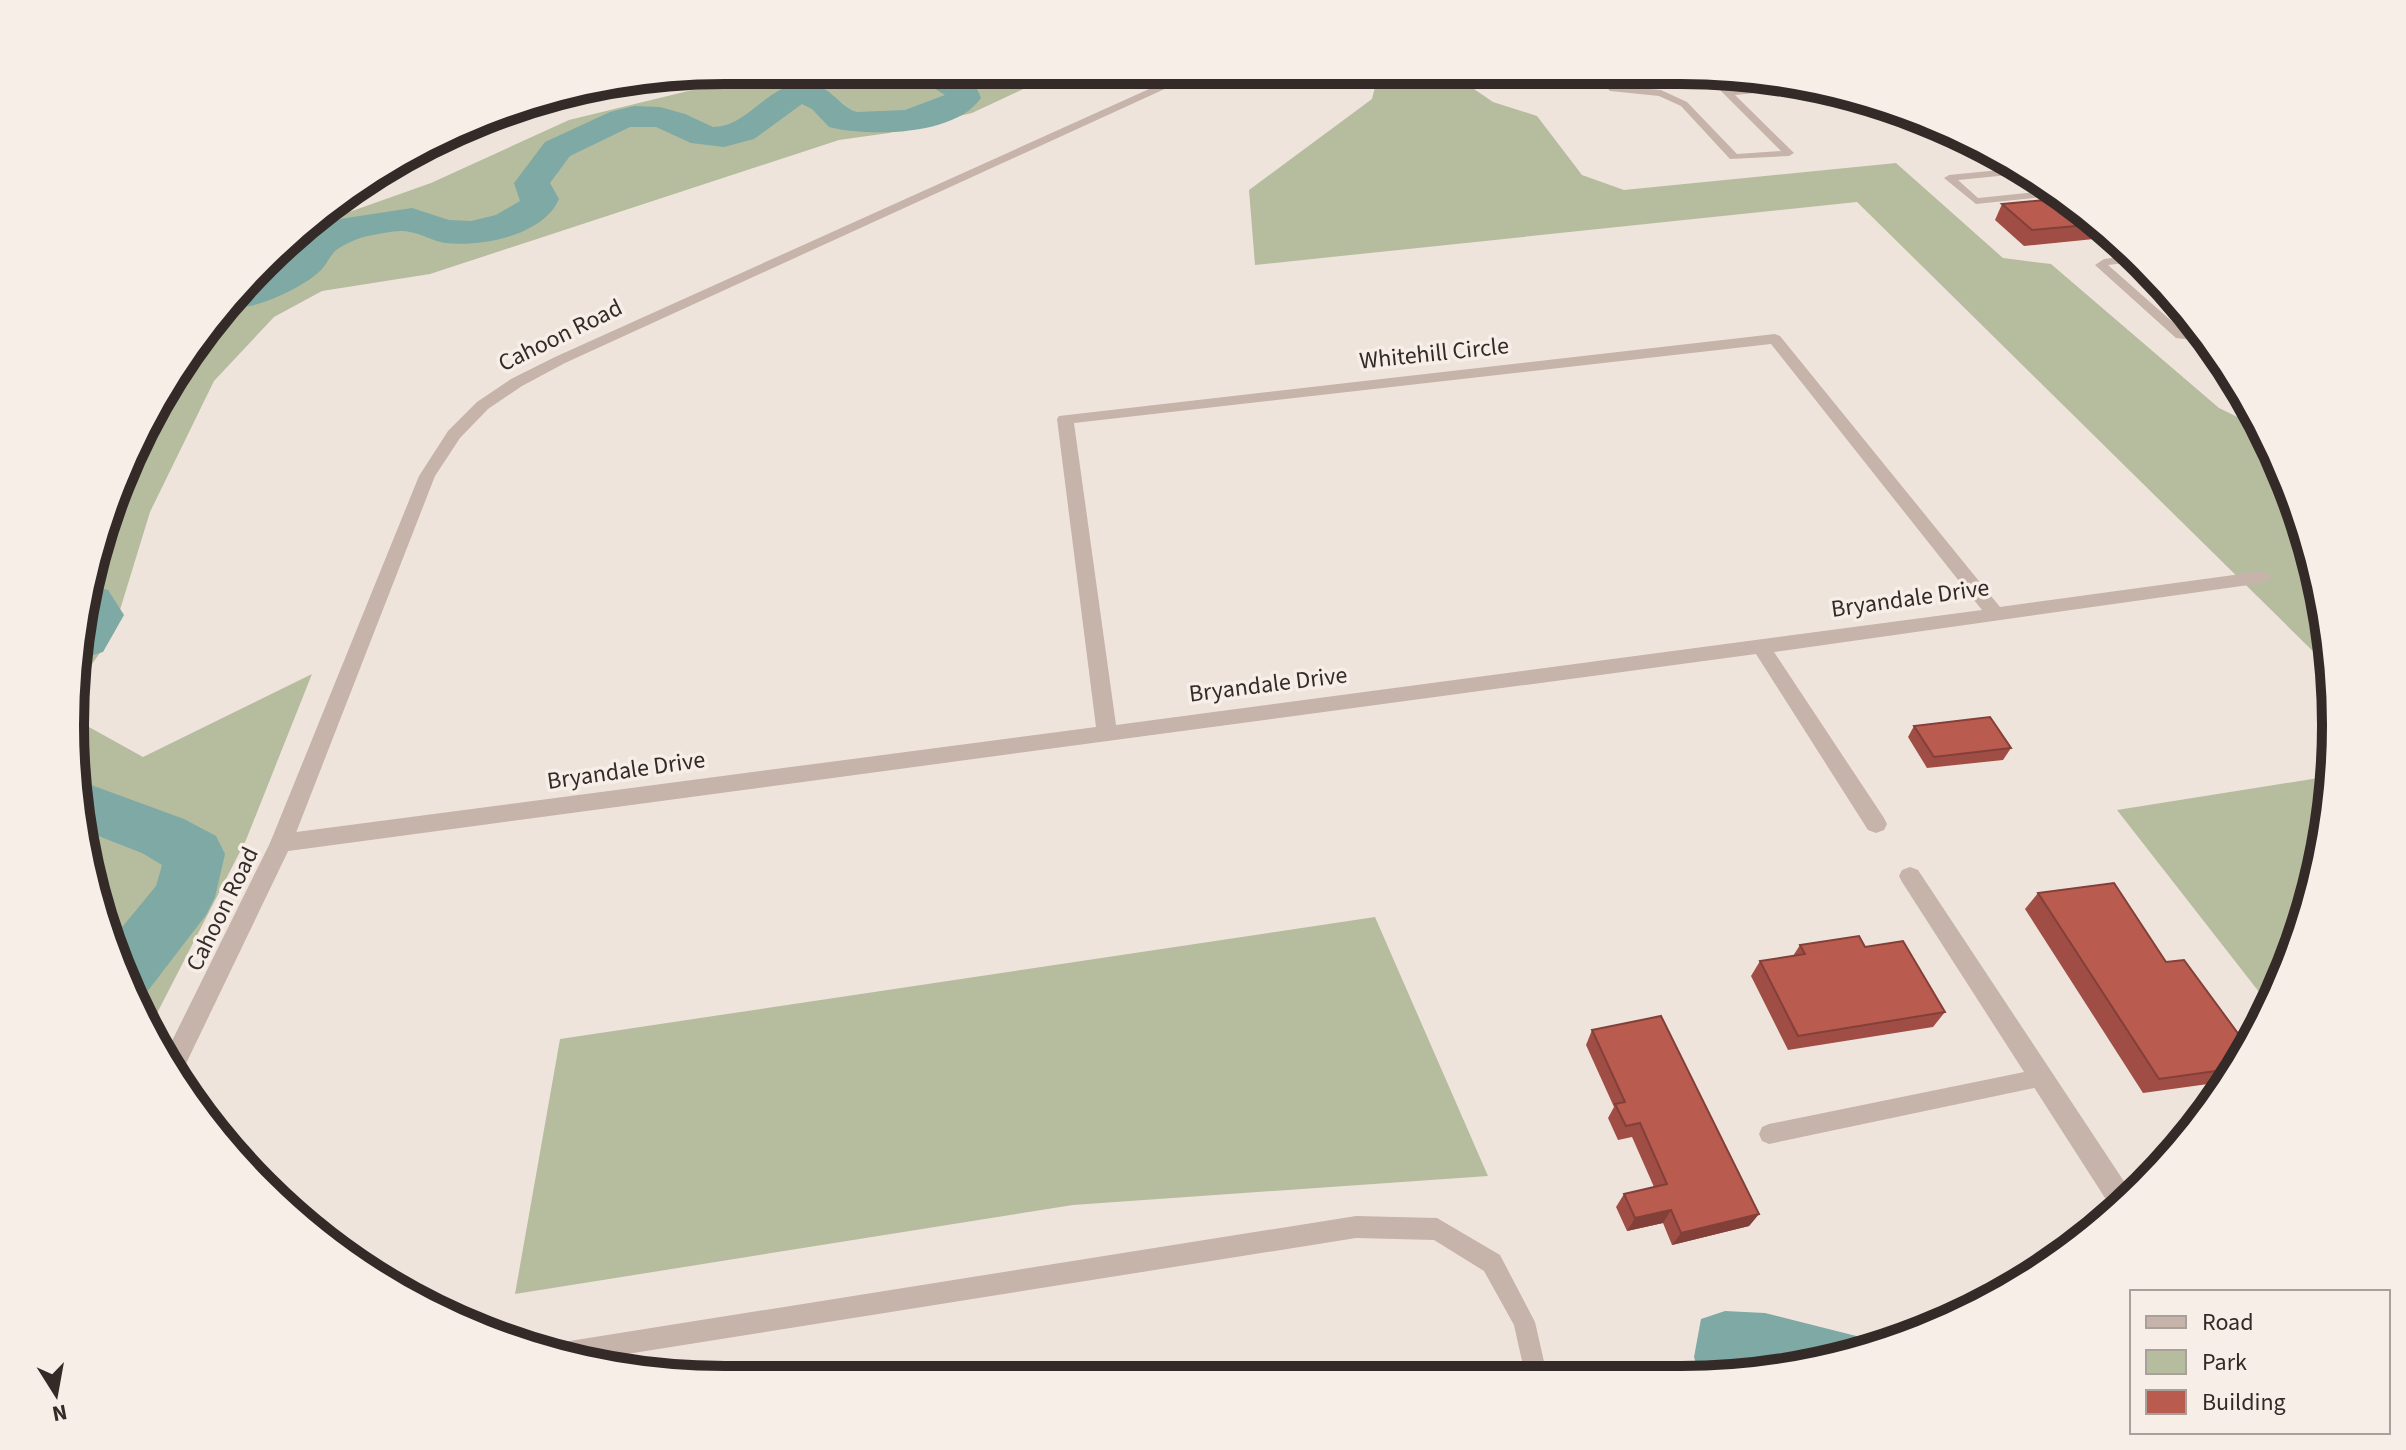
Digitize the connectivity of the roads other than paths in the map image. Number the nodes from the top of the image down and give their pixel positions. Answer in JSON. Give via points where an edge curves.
{"nodes":[{"id":1,"x":1169,"y":84,"type":"edge"},
{"id":2,"x":1608,"y":84,"type":"edge"},
{"id":3,"x":1720,"y":85,"type":"edge"},
{"id":4,"x":1769,"y":90,"type":"edge"},
{"id":5,"x":1729,"y":93,"type":"junction"},
{"id":6,"x":2006,"y":173,"type":"edge"},
{"id":7,"x":2041,"y":195,"type":"edge"},
{"id":8,"x":2122,"y":260,"type":"edge"},
{"id":9,"x":2191,"y":337,"type":"edge"},
{"id":10,"x":2263,"y":577,"type":"dead end"},
{"id":11,"x":1994,"y":612,"type":"junction"},
{"id":12,"x":1761,"y":647,"type":"junction"},
{"id":13,"x":1107,"y":732,"type":"junction"},
{"id":14,"x":1876,"y":824,"type":"dead end"},
{"id":15,"x":281,"y":843,"type":"junction"},
{"id":16,"x":1910,"y":876,"type":"dead end"},
{"id":17,"x":177,"y":1057,"type":"edge"},
{"id":18,"x":2039,"y":1078,"type":"junction"},
{"id":19,"x":1769,"y":1134,"type":"dead end"},
{"id":20,"x":2117,"y":1194,"type":"edge"},
{"id":21,"x":583,"y":1350,"type":"edge"},
{"id":22,"x":1534,"y":1366,"type":"edge"}],
"edges":[{"from":1,"to":15,"type":"street","name":"Cahoon Road","via":[[560,360],[504,388],[478,409],[447,442],[427,476]]},
{"from":2,"to":5,"type":"lane","via":[[1613,89],[1661,93],[1684,104],[1734,157],[1789,153]]},
{"from":3,"to":5,"type":"lane"},
{"from":4,"to":5,"type":"lane"},
{"from":6,"to":7,"type":"lane","via":[[1949,178],[1976,201]]},
{"from":8,"to":9,"type":"lane","via":[[2101,265],[2180,335]]},
{"from":10,"to":11,"type":"street","name":"Bryandale Drive"},
{"from":11,"to":12,"type":"street","name":"Bryandale Drive"},
{"from":11,"to":13,"type":"street","name":"Whitehill Circle","via":[[1775,339],[1065,419]]},
{"from":12,"to":13,"type":"street","name":"Bryandale Drive"},
{"from":12,"to":14,"type":"street"},
{"from":13,"to":15,"type":"street","name":"Bryandale Drive"},
{"from":15,"to":17,"type":"street","name":"Cahoon Road"},
{"from":16,"to":18,"type":"street"},
{"from":18,"to":19,"type":"lane"},
{"from":18,"to":20,"type":"street"},
{"from":21,"to":22,"type":"lane","via":[[1356,1227],[1437,1229],[1492,1263],[1524,1322]]}]}
